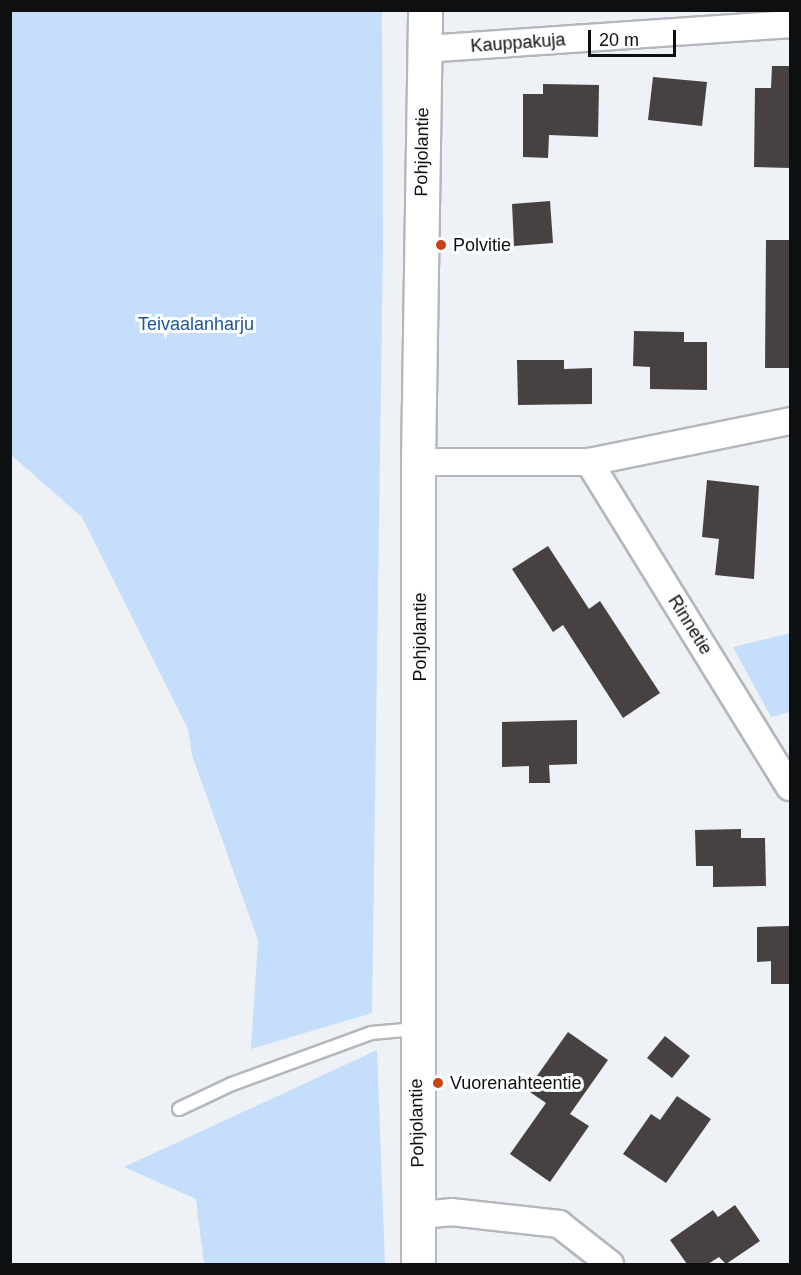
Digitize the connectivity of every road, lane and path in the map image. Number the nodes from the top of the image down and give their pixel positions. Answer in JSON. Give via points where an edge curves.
{"nodes":[{"id":1,"x":425,"y":10,"type":"edge"},
{"id":2,"x":790,"y":24,"type":"edge"},
{"id":3,"x":425,"y":49,"type":"junction"},
{"id":4,"x":790,"y":421,"type":"edge"},
{"id":5,"x":418,"y":462,"type":"junction"},
{"id":6,"x":589,"y":462,"type":"junction"},
{"id":7,"x":790,"y":787,"type":"edge"},
{"id":8,"x":416,"y":1029,"type":"junction"},
{"id":9,"x":179,"y":1109,"type":"dead end"},
{"id":10,"x":419,"y":1215,"type":"junction"},
{"id":11,"x":418,"y":1264,"type":"edge"},
{"id":12,"x":610,"y":1264,"type":"edge"}],
"edges":[{"from":1,"to":3,"type":"main road","name":"Pohjolantie"},
{"from":2,"to":3,"type":"street","name":"Kauppakuja"},
{"from":3,"to":5,"type":"main road","name":"Pohjolantie"},
{"from":4,"to":6,"type":"street"},
{"from":5,"to":6,"type":"street"},
{"from":5,"to":8,"type":"main road","name":"Pohjolantie","via":[[420,800]]},
{"from":6,"to":7,"type":"street","name":"Rinnetie"},
{"from":8,"to":9,"type":"lane","via":[[372,1033],[232,1084]]},
{"from":8,"to":10,"type":"main road","name":"Pohjolantie"},
{"from":10,"to":11,"type":"main road","name":"Pohjolantie"},
{"from":10,"to":12,"type":"street","via":[[451,1212],[559,1224]]}]}
